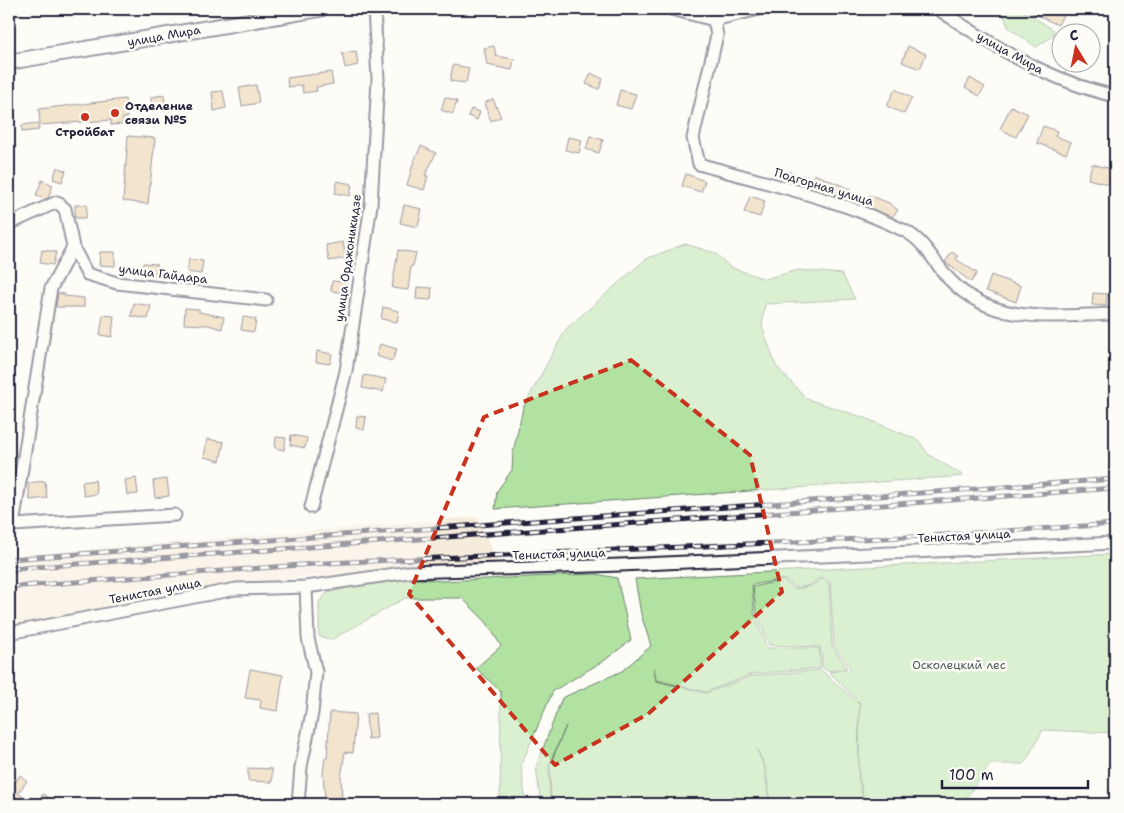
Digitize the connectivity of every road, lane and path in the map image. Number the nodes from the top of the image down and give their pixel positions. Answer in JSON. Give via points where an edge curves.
{"nodes":[{"id":1,"x":320,"y":9,"type":"edge"},
{"id":2,"x":374,"y":9,"type":"edge"},
{"id":3,"x":671,"y":9,"type":"edge"},
{"id":4,"x":759,"y":9,"type":"edge"},
{"id":5,"x":938,"y":9,"type":"edge"},
{"id":6,"x":714,"y":20,"type":"junction"},
{"id":7,"x":9,"y":62,"type":"edge"},
{"id":8,"x":1115,"y":96,"type":"edge"},
{"id":9,"x":9,"y":224,"type":"edge"},
{"id":10,"x":73,"y":248,"type":"junction"},
{"id":11,"x":266,"y":300,"type":"dead end"},
{"id":12,"x":1115,"y":314,"type":"edge"},
{"id":13,"x":311,"y":507,"type":"dead end"},
{"id":14,"x":175,"y":515,"type":"dead end"},
{"id":15,"x":11,"y":526,"type":"edge"},
{"id":16,"x":1115,"y":543,"type":"edge"},
{"id":17,"x":306,"y":587,"type":"junction"},
{"id":18,"x":9,"y":633,"type":"edge"},
{"id":19,"x":298,"y":804,"type":"edge"}],
"edges":[{"from":1,"to":7,"type":"main road","name":"улица Мира"},
{"from":2,"to":13,"type":"street","name":"улица Орджоникидзе","via":[[378,79],[371,205],[346,371]]},
{"from":3,"to":6,"type":"street"},
{"from":4,"to":6,"type":"street"},
{"from":5,"to":8,"type":"street","name":"улица Мира","via":[[1040,70],[1071,84]]},
{"from":6,"to":12,"type":"street","name":"Подгорная улица","via":[[717,35],[693,138],[699,164],[870,214],[910,233],[917,237],[951,281],[984,306],[1022,315]]},
{"from":9,"to":10,"type":"street","name":"улица Гайдара","via":[[57,202],[66,209]]},
{"from":10,"to":11,"type":"street","name":"улица Гайдара","via":[[87,274],[117,283]]},
{"from":10,"to":15,"type":"street","via":[[51,288]]},
{"from":14,"to":15,"type":"street"},
{"from":16,"to":17,"type":"street","name":"Тенистая улица","via":[[620,566],[410,572]]},
{"from":17,"to":18,"type":"street","name":"Тенистая улица","via":[[236,589]]},
{"from":17,"to":19,"type":"street","via":[[308,638],[316,672]]}]}
